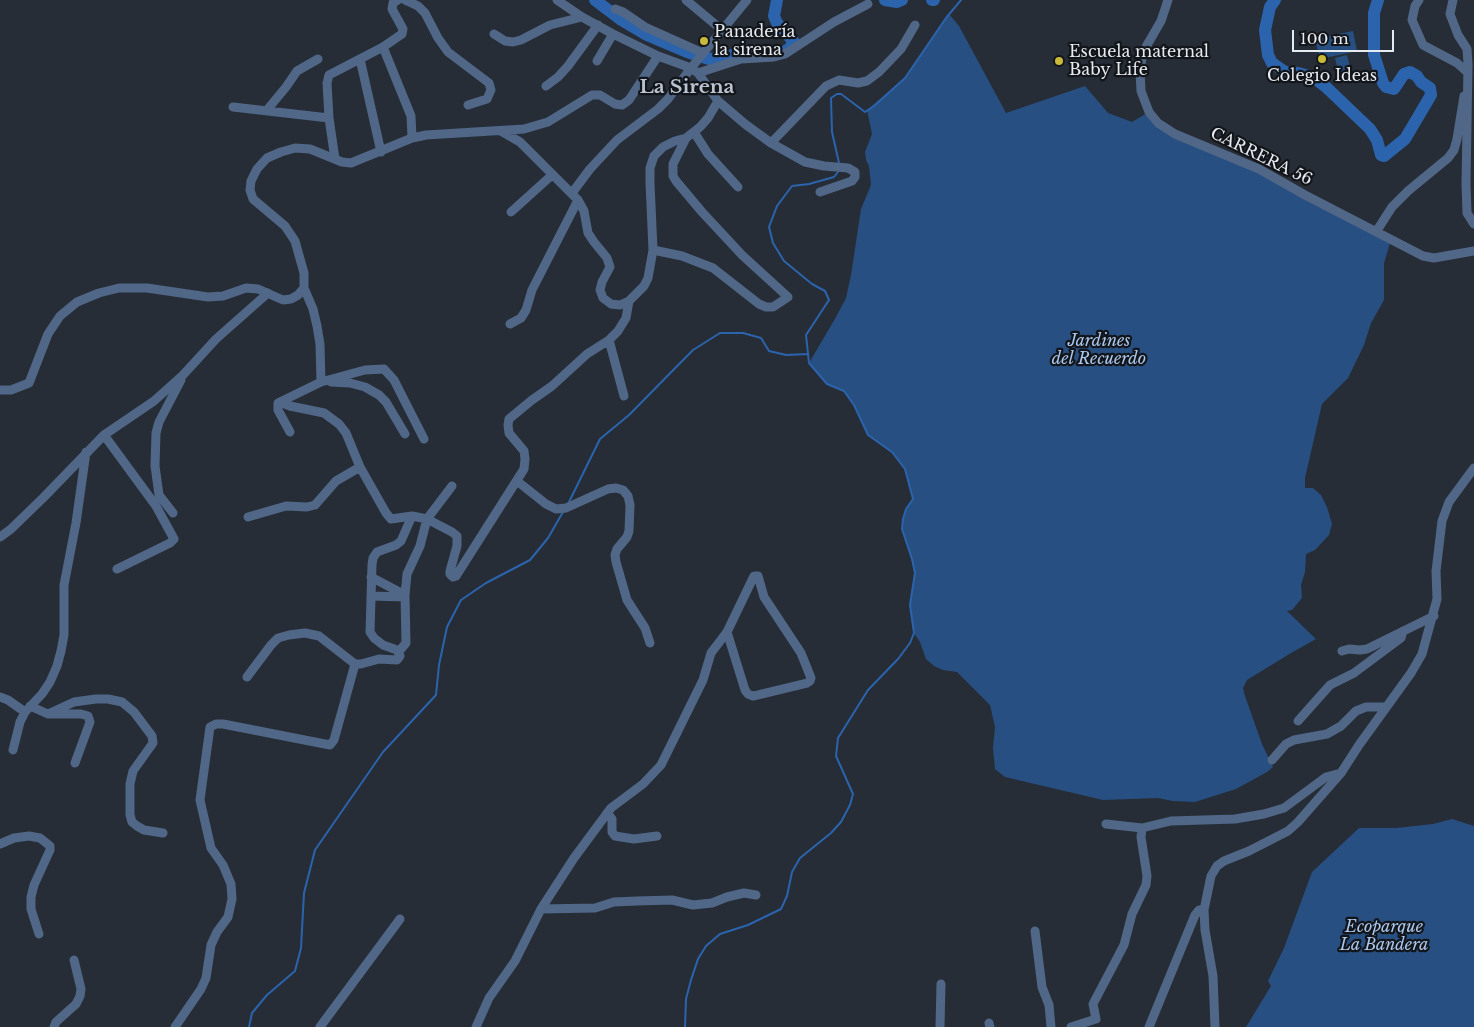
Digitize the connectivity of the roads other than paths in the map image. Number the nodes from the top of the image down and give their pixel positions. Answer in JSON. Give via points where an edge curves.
{"nodes":[{"id":1,"x":398,"y":0,"type":"edge"},
{"id":2,"x":405,"y":0,"type":"edge"},
{"id":3,"x":557,"y":0,"type":"edge"},
{"id":4,"x":686,"y":0,"type":"edge"},
{"id":5,"x":747,"y":0,"type":"edge"},
{"id":6,"x":1168,"y":0,"type":"edge"},
{"id":7,"x":1419,"y":0,"type":"edge"},
{"id":8,"x":1453,"y":0,"type":"edge"},
{"id":9,"x":868,"y":4,"type":"dead end"},
{"id":10,"x":615,"y":8,"type":"dead end"},
{"id":11,"x":582,"y":17,"type":"junction"},
{"id":12,"x":598,"y":25,"type":"junction"},
{"id":13,"x":915,"y":25,"type":"dead end"},
{"id":14,"x":722,"y":30,"type":"junction"},
{"id":15,"x":494,"y":34,"type":"dead end"},
{"id":16,"x":613,"y":34,"type":"junction"},
{"id":17,"x":383,"y":47,"type":"junction"},
{"id":18,"x":705,"y":52,"type":"junction"},
{"id":19,"x":658,"y":56,"type":"junction"},
{"id":20,"x":318,"y":58,"type":"dead end"},
{"id":21,"x":360,"y":59,"type":"junction"},
{"id":22,"x":596,"y":61,"type":"dead end"},
{"id":23,"x":695,"y":68,"type":"junction"},
{"id":24,"x":1467,"y":72,"type":"junction"},
{"id":25,"x":546,"y":86,"type":"dead end"},
{"id":26,"x":1469,"y":88,"type":"junction"},
{"id":27,"x":718,"y":101,"type":"junction"},
{"id":28,"x":468,"y":106,"type":"dead end"},
{"id":29,"x":233,"y":107,"type":"dead end"},
{"id":30,"x":267,"y":110,"type":"junction"},
{"id":31,"x":329,"y":118,"type":"junction"},
{"id":32,"x":499,"y":131,"type":"junction"},
{"id":33,"x":1468,"y":131,"type":"junction"},
{"id":34,"x":694,"y":132,"type":"junction"},
{"id":35,"x":412,"y":138,"type":"junction"},
{"id":36,"x":686,"y":138,"type":"junction"},
{"id":37,"x":1474,"y":139,"type":"edge"},
{"id":38,"x":771,"y":143,"type":"junction"},
{"id":39,"x":381,"y":152,"type":"junction"},
{"id":40,"x":335,"y":160,"type":"junction"},
{"id":41,"x":552,"y":175,"type":"junction"},
{"id":42,"x":738,"y":187,"type":"dead end"},
{"id":43,"x":820,"y":192,"type":"dead end"},
{"id":44,"x":575,"y":196,"type":"junction"},
{"id":45,"x":511,"y":212,"type":"dead end"},
{"id":46,"x":1474,"y":224,"type":"edge"},
{"id":47,"x":1376,"y":232,"type":"junction"},
{"id":48,"x":653,"y":250,"type":"junction"},
{"id":49,"x":1474,"y":251,"type":"edge"},
{"id":50,"x":304,"y":288,"type":"junction"},
{"id":51,"x":268,"y":294,"type":"junction"},
{"id":52,"x":629,"y":301,"type":"junction"},
{"id":53,"x":510,"y":324,"type":"dead end"},
{"id":54,"x":609,"y":340,"type":"junction"},
{"id":55,"x":183,"y":375,"type":"junction"},
{"id":56,"x":321,"y":382,"type":"junction"},
{"id":57,"x":0,"y":390,"type":"edge"},
{"id":58,"x":624,"y":396,"type":"dead end"},
{"id":59,"x":280,"y":402,"type":"junction"},
{"id":60,"x":290,"y":432,"type":"dead end"},
{"id":61,"x":405,"y":434,"type":"dead end"},
{"id":62,"x":104,"y":435,"type":"junction"},
{"id":63,"x":424,"y":439,"type":"dead end"},
{"id":64,"x":86,"y":452,"type":"junction"},
{"id":65,"x":360,"y":467,"type":"junction"},
{"id":66,"x":1474,"y":468,"type":"edge"},
{"id":67,"x":517,"y":481,"type":"junction"},
{"id":68,"x":452,"y":486,"type":"dead end"},
{"id":69,"x":173,"y":513,"type":"dead end"},
{"id":70,"x":412,"y":516,"type":"junction"},
{"id":71,"x":248,"y":517,"type":"dead end"},
{"id":72,"x":427,"y":520,"type":"junction"},
{"id":73,"x":0,"y":536,"type":"edge"},
{"id":74,"x":117,"y":569,"type":"dead end"},
{"id":75,"x":371,"y":577,"type":"junction"},
{"id":76,"x":371,"y":596,"type":"junction"},
{"id":77,"x":405,"y":596,"type":"junction"},
{"id":78,"x":1434,"y":616,"type":"junction"},
{"id":79,"x":1403,"y":631,"type":"junction"},
{"id":80,"x":727,"y":632,"type":"junction"},
{"id":81,"x":650,"y":643,"type":"dead end"},
{"id":82,"x":398,"y":650,"type":"junction"},
{"id":83,"x":1342,"y":651,"type":"dead end"},
{"id":84,"x":355,"y":664,"type":"junction"},
{"id":85,"x":247,"y":677,"type":"dead end"},
{"id":86,"x":0,"y":697,"type":"edge"},
{"id":87,"x":1386,"y":707,"type":"junction"},
{"id":88,"x":28,"y":709,"type":"junction"},
{"id":89,"x":48,"y":714,"type":"junction"},
{"id":90,"x":1298,"y":722,"type":"dead end"},
{"id":91,"x":13,"y":750,"type":"dead end"},
{"id":92,"x":1272,"y":760,"type":"dead end"},
{"id":93,"x":75,"y":763,"type":"dead end"},
{"id":94,"x":1341,"y":773,"type":"junction"},
{"id":95,"x":607,"y":813,"type":"junction"},
{"id":96,"x":1106,"y":824,"type":"dead end"},
{"id":97,"x":1142,"y":828,"type":"junction"},
{"id":98,"x":163,"y":833,"type":"dead end"},
{"id":99,"x":657,"y":836,"type":"dead end"},
{"id":100,"x":0,"y":844,"type":"edge"},
{"id":101,"x":756,"y":895,"type":"dead end"},
{"id":102,"x":541,"y":910,"type":"junction"},
{"id":103,"x":1204,"y":910,"type":"junction"},
{"id":104,"x":400,"y":919,"type":"dead end"},
{"id":105,"x":1035,"y":931,"type":"dead end"},
{"id":106,"x":39,"y":934,"type":"dead end"},
{"id":107,"x":74,"y":960,"type":"dead end"},
{"id":108,"x":941,"y":984,"type":"dead end"},
{"id":109,"x":1097,"y":1023,"type":"edge"},
{"id":110,"x":54,"y":1027,"type":"edge"},
{"id":111,"x":175,"y":1027,"type":"edge"},
{"id":112,"x":320,"y":1027,"type":"edge"},
{"id":113,"x":476,"y":1027,"type":"edge"},
{"id":114,"x":940,"y":1027,"type":"edge"},
{"id":115,"x":1051,"y":1027,"type":"edge"},
{"id":116,"x":1070,"y":1027,"type":"edge"},
{"id":117,"x":1149,"y":1027,"type":"edge"},
{"id":118,"x":1215,"y":1027,"type":"edge"}],
"edges":[{"from":1,"to":17,"type":"street","via":[[392,9],[403,28],[402,34]]},
{"from":2,"to":28,"type":"street","via":[[425,13],[448,52],[489,83],[491,90],[487,99]]},
{"from":3,"to":11,"type":"street"},
{"from":4,"to":14,"type":"street"},
{"from":5,"to":14,"type":"street"},
{"from":6,"to":47,"type":"street","name":"CARRERA 56","via":[[1142,52],[1140,70],[1149,112],[1158,123],[1175,134],[1259,169]]},
{"from":7,"to":24,"type":"street","via":[[1412,20],[1422,45],[1457,63]]},
{"from":8,"to":24,"type":"street","via":[[1450,14],[1466,49]]},
{"from":9,"to":23,"type":"street","via":[[785,54]]},
{"from":10,"to":18,"type":"street","via":[[645,27]]},
{"from":11,"to":12,"type":"street"},
{"from":11,"to":15,"type":"street","via":[[550,25],[513,42]]},
{"from":12,"to":16,"type":"street"},
{"from":12,"to":25,"type":"street","via":[[568,66]]},
{"from":13,"to":38,"type":"street","via":[[901,49],[880,72],[867,81],[839,80],[826,86]]},
{"from":14,"to":18,"type":"street"},
{"from":16,"to":19,"type":"street"},
{"from":16,"to":22,"type":"street"},
{"from":17,"to":21,"type":"street"},
{"from":17,"to":35,"type":"street","via":[[411,116]]},
{"from":18,"to":23,"type":"street"},
{"from":19,"to":23,"type":"street"},
{"from":19,"to":32,"type":"street","via":[[622,104],[615,104],[596,94],[548,122],[524,129]]},
{"from":20,"to":30,"type":"street","via":[[297,71]]},
{"from":21,"to":31,"type":"street","via":[[329,75]]},
{"from":21,"to":39,"type":"street"},
{"from":23,"to":27,"type":"street"},
{"from":23,"to":44,"type":"street","via":[[658,109],[617,140],[590,169]]},
{"from":24,"to":26,"type":"street"},
{"from":26,"to":33,"type":"street"},
{"from":26,"to":47,"type":"street","via":[[1463,99],[1454,150],[1392,207]]},
{"from":27,"to":34,"type":"street"},
{"from":27,"to":38,"type":"street"},
{"from":29,"to":30,"type":"street"},
{"from":30,"to":31,"type":"street"},
{"from":31,"to":40,"type":"street"},
{"from":32,"to":35,"type":"street"},
{"from":32,"to":41,"type":"street","via":[[520,142]]},
{"from":33,"to":37,"type":"street"},
{"from":33,"to":46,"type":"street","via":[[1467,213]]},
{"from":34,"to":36,"type":"street"},
{"from":34,"to":42,"type":"street","via":[[708,154]]},
{"from":35,"to":39,"type":"street"},
{"from":36,"to":48,"type":"street","via":[[663,147],[654,156],[650,168]]},
{"from":36,"to":48,"type":"street","via":[[673,164],[676,181],[742,255],[788,296],[773,307],[766,307],[713,268],[682,256]]},
{"from":38,"to":43,"type":"street","via":[[805,162],[848,168],[855,172],[852,181]]},
{"from":39,"to":40,"type":"street","via":[[351,164]]},
{"from":40,"to":50,"type":"street","via":[[310,149],[295,148],[267,158],[251,181],[254,199],[285,226],[295,241],[304,273]]},
{"from":41,"to":44,"type":"street"},
{"from":41,"to":45,"type":"street"},
{"from":44,"to":52,"type":"street","via":[[584,211],[588,233],[610,267],[600,290],[603,298],[611,304]]},
{"from":44,"to":53,"type":"street","via":[[526,310]]},
{"from":47,"to":49,"type":"street","name":"CARRERA 56","via":[[1423,256],[1434,258]]},
{"from":48,"to":52,"type":"street","via":[[648,278]]},
{"from":50,"to":51,"type":"street","via":[[291,299],[283,300]]},
{"from":50,"to":56,"type":"street","via":[[317,326]]},
{"from":51,"to":55,"type":"street","via":[[216,340]]},
{"from":51,"to":57,"type":"street","via":[[246,288],[208,297],[147,288],[119,288],[98,293],[77,302],[60,316],[48,334],[29,383],[11,390]]},
{"from":52,"to":54,"type":"street","via":[[626,318]]},
{"from":54,"to":58,"type":"street"},
{"from":54,"to":67,"type":"street","via":[[587,354],[509,419],[509,432],[524,452],[525,459]]},
{"from":55,"to":62,"type":"street","via":[[154,401]]},
{"from":55,"to":69,"type":"street","via":[[156,433],[155,466],[159,495]]},
{"from":56,"to":59,"type":"street"},
{"from":56,"to":61,"type":"street","via":[[350,383],[372,391],[386,402]]},
{"from":56,"to":63,"type":"street","via":[[365,370],[384,369],[394,380]]},
{"from":59,"to":60,"type":"street","via":[[278,410]]},
{"from":59,"to":65,"type":"street","via":[[332,417],[346,433]]},
{"from":62,"to":64,"type":"street"},
{"from":62,"to":74,"type":"street","via":[[156,506],[174,539]]},
{"from":64,"to":73,"type":"street","via":[[11,529]]},
{"from":64,"to":88,"type":"street","via":[[64,585],[61,651],[50,682]]},
{"from":65,"to":70,"type":"street","via":[[388,517],[394,520]]},
{"from":65,"to":71,"type":"street","via":[[336,481],[315,505],[286,506]]},
{"from":66,"to":78,"type":"street","via":[[1450,502],[1442,521],[1436,564],[1438,599]]},
{"from":67,"to":72,"type":"street","via":[[456,576],[452,577],[450,571],[457,536]]},
{"from":67,"to":81,"type":"street","via":[[556,508],[566,508],[608,489],[623,490],[628,496],[629,531],[617,549],[616,562],[627,600],[645,628]]},
{"from":68,"to":72,"type":"street"},
{"from":70,"to":72,"type":"street"},
{"from":70,"to":75,"type":"street","via":[[401,541],[377,552]]},
{"from":72,"to":77,"type":"street","via":[[408,574]]},
{"from":75,"to":76,"type":"street"},
{"from":75,"to":77,"type":"street"},
{"from":76,"to":77,"type":"street"},
{"from":76,"to":82,"type":"street","via":[[370,632],[383,645]]},
{"from":77,"to":82,"type":"street","via":[[406,643]]},
{"from":78,"to":79,"type":"street"},
{"from":78,"to":87,"type":"street","via":[[1422,654]]},
{"from":79,"to":83,"type":"street","via":[[1367,649]]},
{"from":79,"to":90,"type":"street","via":[[1393,644],[1330,685]]},
{"from":80,"to":80,"type":"street","via":[[754,576],[758,576],[764,596],[801,653],[810,681],[753,696],[748,694]]},
{"from":80,"to":95,"type":"street","via":[[711,653],[702,680],[661,765]]},
{"from":82,"to":84,"type":"street","via":[[400,656],[397,660],[379,659]]},
{"from":84,"to":85,"type":"street","via":[[318,636],[305,633],[278,638]]},
{"from":84,"to":111,"type":"street","via":[[330,745],[223,724],[210,727],[200,800],[211,848],[231,884],[232,899],[228,917],[211,945],[206,978]]},
{"from":86,"to":88,"type":"street"},
{"from":87,"to":92,"type":"street","via":[[1366,707],[1356,711],[1327,734],[1286,744]]},
{"from":87,"to":94,"type":"street"},
{"from":88,"to":89,"type":"street"},
{"from":88,"to":91,"type":"street","via":[[20,722]]},
{"from":89,"to":93,"type":"street","via":[[88,716],[90,722]]},
{"from":89,"to":98,"type":"street","via":[[74,702],[108,698],[122,702],[134,712],[152,736],[153,743],[133,771],[130,815],[132,822],[144,830]]},
{"from":94,"to":97,"type":"street","via":[[1326,777],[1284,808],[1264,814],[1235,819],[1171,821]]},
{"from":94,"to":103,"type":"street","via":[[1288,830],[1216,866]]},
{"from":95,"to":99,"type":"street","via":[[612,819],[615,836],[634,839]]},
{"from":95,"to":102,"type":"street"},
{"from":96,"to":97,"type":"street"},
{"from":97,"to":109,"type":"street","via":[[1146,886],[1132,914],[1124,945],[1094,1004]]},
{"from":100,"to":106,"type":"street","via":[[29,836],[40,838],[50,846],[31,897],[31,909]]},
{"from":101,"to":102,"type":"street","via":[[744,893],[693,905],[672,900]]},
{"from":102,"to":113,"type":"street","via":[[515,961],[489,998]]},
{"from":103,"to":117,"type":"street","via":[[1195,914]]},
{"from":103,"to":118,"type":"street","via":[[1213,976]]},
{"from":104,"to":112,"type":"street"},
{"from":105,"to":115,"type":"street"},
{"from":107,"to":110,"type":"street","via":[[80,996]]},
{"from":108,"to":114,"type":"street"},
{"from":109,"to":116,"type":"street"}]}
